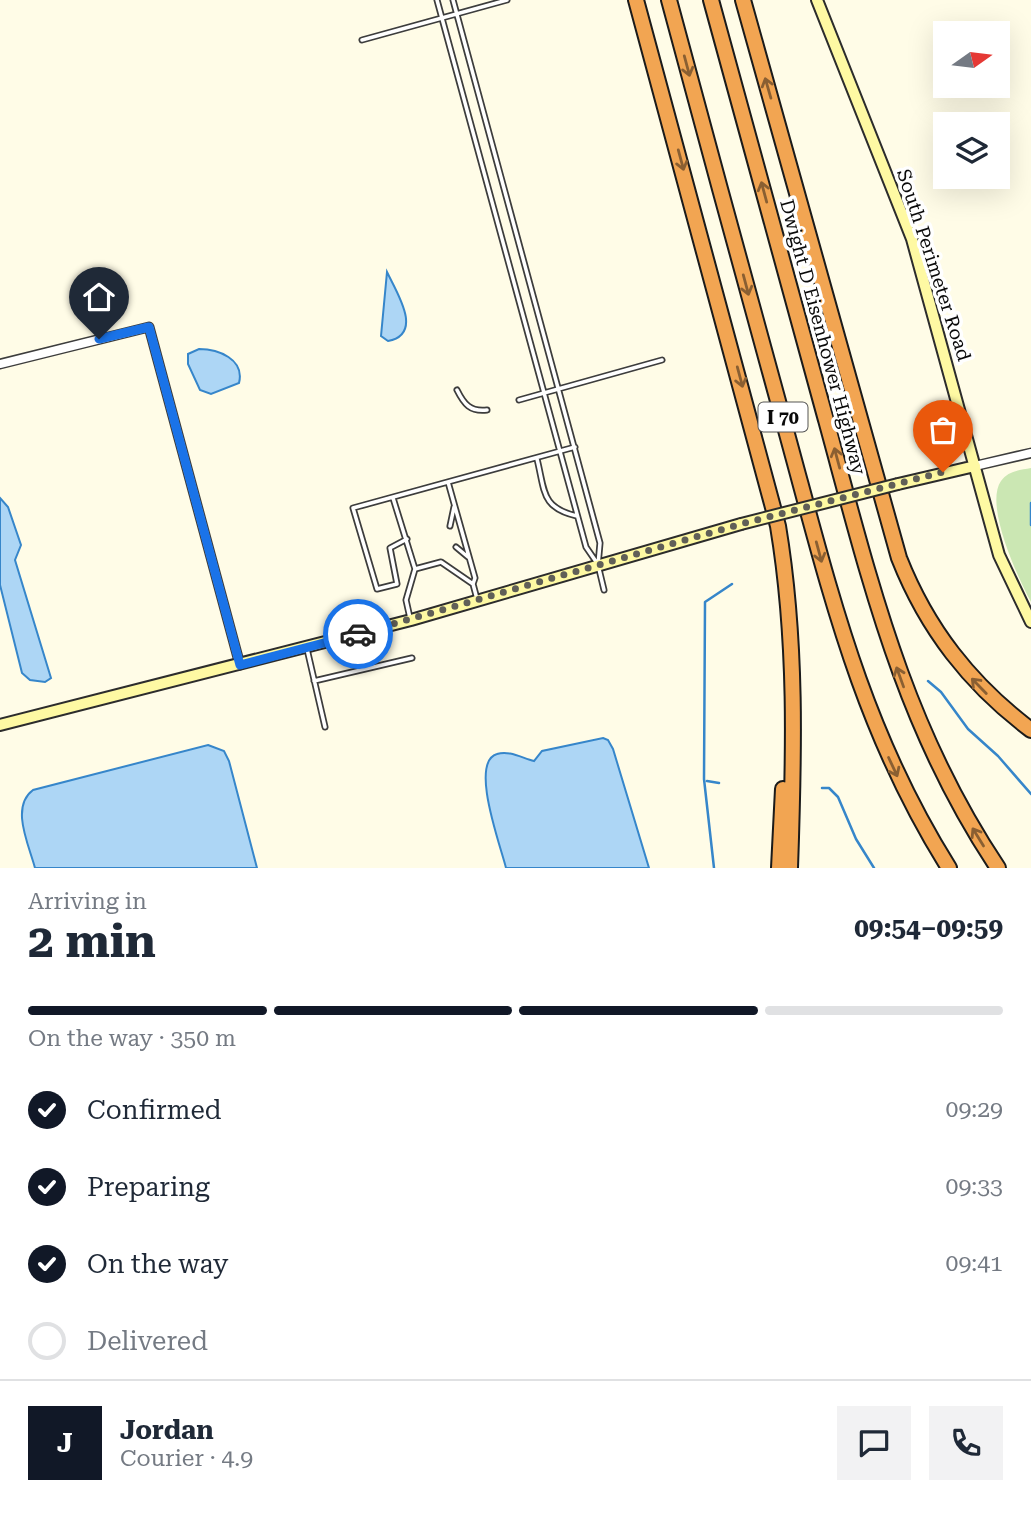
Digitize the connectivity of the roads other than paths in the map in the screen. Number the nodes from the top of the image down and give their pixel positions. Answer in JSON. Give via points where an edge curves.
{"nodes":[{"id":1,"x":437,"y":0,"type":"edge"},
{"id":2,"x":453,"y":0,"type":"edge"},
{"id":3,"x":506,"y":0,"type":"edge"},
{"id":4,"x":636,"y":0,"type":"edge"},
{"id":5,"x":669,"y":0,"type":"edge"},
{"id":6,"x":711,"y":0,"type":"edge"},
{"id":7,"x":743,"y":0,"type":"edge"},
{"id":8,"x":817,"y":0,"type":"edge"},
{"id":9,"x":457,"y":13,"type":"junction"},
{"id":10,"x":442,"y":18,"type":"junction"},
{"id":11,"x":362,"y":40,"type":"dead end"},
{"id":12,"x":662,"y":360,"type":"dead end"},
{"id":13,"x":0,"y":364,"type":"edge"},
{"id":14,"x":558,"y":389,"type":"junction"},
{"id":15,"x":457,"y":390,"type":"dead end"},
{"id":16,"x":544,"y":393,"type":"junction"},
{"id":17,"x":519,"y":400,"type":"dead end"},
{"id":18,"x":487,"y":410,"type":"dead end"},
{"id":19,"x":575,"y":447,"type":"junction"},
{"id":20,"x":559,"y":452,"type":"junction"},
{"id":21,"x":1031,"y":453,"type":"edge"},
{"id":22,"x":536,"y":458,"type":"junction"},
{"id":23,"x":975,"y":466,"type":"junction"},
{"id":24,"x":448,"y":482,"type":"junction"},
{"id":25,"x":393,"y":497,"type":"junction"},
{"id":26,"x":454,"y":505,"type":"junction"},
{"id":27,"x":577,"y":516,"type":"junction"},
{"id":28,"x":450,"y":526,"type":"dead end"},
{"id":29,"x":407,"y":539,"type":"junction"},
{"id":30,"x":456,"y":547,"type":"dead end"},
{"id":31,"x":469,"y":558,"type":"junction"},
{"id":32,"x":598,"y":565,"type":"junction"},
{"id":33,"x":415,"y":569,"type":"junction"},
{"id":34,"x":473,"y":584,"type":"junction"},
{"id":35,"x":604,"y":590,"type":"dead end"},
{"id":36,"x":478,"y":602,"type":"junction"},
{"id":37,"x":411,"y":620,"type":"junction"},
{"id":38,"x":1031,"y":622,"type":"edge"},
{"id":39,"x":791,"y":634,"type":"junction"},
{"id":40,"x":307,"y":647,"type":"junction"},
{"id":41,"x":412,"y":658,"type":"dead end"},
{"id":42,"x":240,"y":665,"type":"junction"},
{"id":43,"x":314,"y":681,"type":"junction"},
{"id":44,"x":0,"y":725,"type":"edge"},
{"id":45,"x":325,"y":727,"type":"dead end"},
{"id":46,"x":1031,"y":730,"type":"edge"},
{"id":47,"x":779,"y":868,"type":"edge"},
{"id":48,"x":790,"y":868,"type":"edge"},
{"id":49,"x":949,"y":868,"type":"edge"},
{"id":50,"x":998,"y":868,"type":"edge"}],
"edges":[{"from":1,"to":10,"type":"lane"},
{"from":2,"to":9,"type":"lane"},
{"from":3,"to":9,"type":"lane"},
{"from":4,"to":39,"type":"highway","one_way":true,"via":[[772,498]]},
{"from":5,"to":49,"type":"highway","number":"I 70","one_way":true,"via":[[844,640],[884,749]]},
{"from":50,"to":6,"type":"highway","name":"Dwight D Eisenhower Highway","number":"I 70","one_way":true,"via":[[930,748],[888,642]]},
{"from":46,"to":7,"type":"highway","one_way":true,"via":[[986,694],[949,652],[917,600],[899,558]]},
{"from":8,"to":23,"type":"street","name":"South Perimeter Road","via":[[912,239]]},
{"from":9,"to":10,"type":"lane"},
{"from":9,"to":14,"type":"lane"},
{"from":10,"to":11,"type":"lane"},
{"from":10,"to":16,"type":"lane"},
{"from":12,"to":14,"type":"lane"},
{"from":13,"to":42,"type":"street","via":[[149,327]]},
{"from":14,"to":16,"type":"lane"},
{"from":14,"to":19,"type":"lane"},
{"from":15,"to":18,"type":"lane","via":[[466,406]]},
{"from":16,"to":17,"type":"lane"},
{"from":16,"to":20,"type":"lane"},
{"from":19,"to":20,"type":"lane"},
{"from":19,"to":32,"type":"lane","via":[[600,543]]},
{"from":20,"to":22,"type":"lane"},
{"from":20,"to":27,"type":"lane"},
{"from":21,"to":23,"type":"street"},
{"from":22,"to":24,"type":"lane"},
{"from":22,"to":27,"type":"lane","via":[[549,504],[558,512]]},
{"from":23,"to":32,"type":"street","bridge":true},
{"from":23,"to":38,"type":"street","name":"South Perimeter Road","via":[[999,555]]},
{"from":24,"to":25,"type":"lane"},
{"from":24,"to":26,"type":"lane"},
{"from":25,"to":29,"type":"lane"},
{"from":25,"to":29,"type":"lane","via":[[353,508],[374,586],[382,590],[397,584],[390,548]]},
{"from":26,"to":28,"type":"lane"},
{"from":26,"to":31,"type":"lane"},
{"from":27,"to":32,"type":"lane","via":[[586,547]]},
{"from":29,"to":33,"type":"lane"},
{"from":30,"to":31,"type":"lane"},
{"from":31,"to":34,"type":"lane"},
{"from":32,"to":35,"type":"lane"},
{"from":32,"to":36,"type":"street"},
{"from":33,"to":34,"type":"lane","via":[[441,562]]},
{"from":33,"to":37,"type":"lane","via":[[406,600]]},
{"from":34,"to":36,"type":"lane"},
{"from":36,"to":37,"type":"street"},
{"from":37,"to":40,"type":"street"},
{"from":39,"to":47,"type":"highway"},
{"from":39,"to":48,"type":"highway"},
{"from":40,"to":42,"type":"street"},
{"from":40,"to":43,"type":"lane"},
{"from":41,"to":43,"type":"lane"},
{"from":42,"to":44,"type":"street"},
{"from":43,"to":45,"type":"lane"}]}
